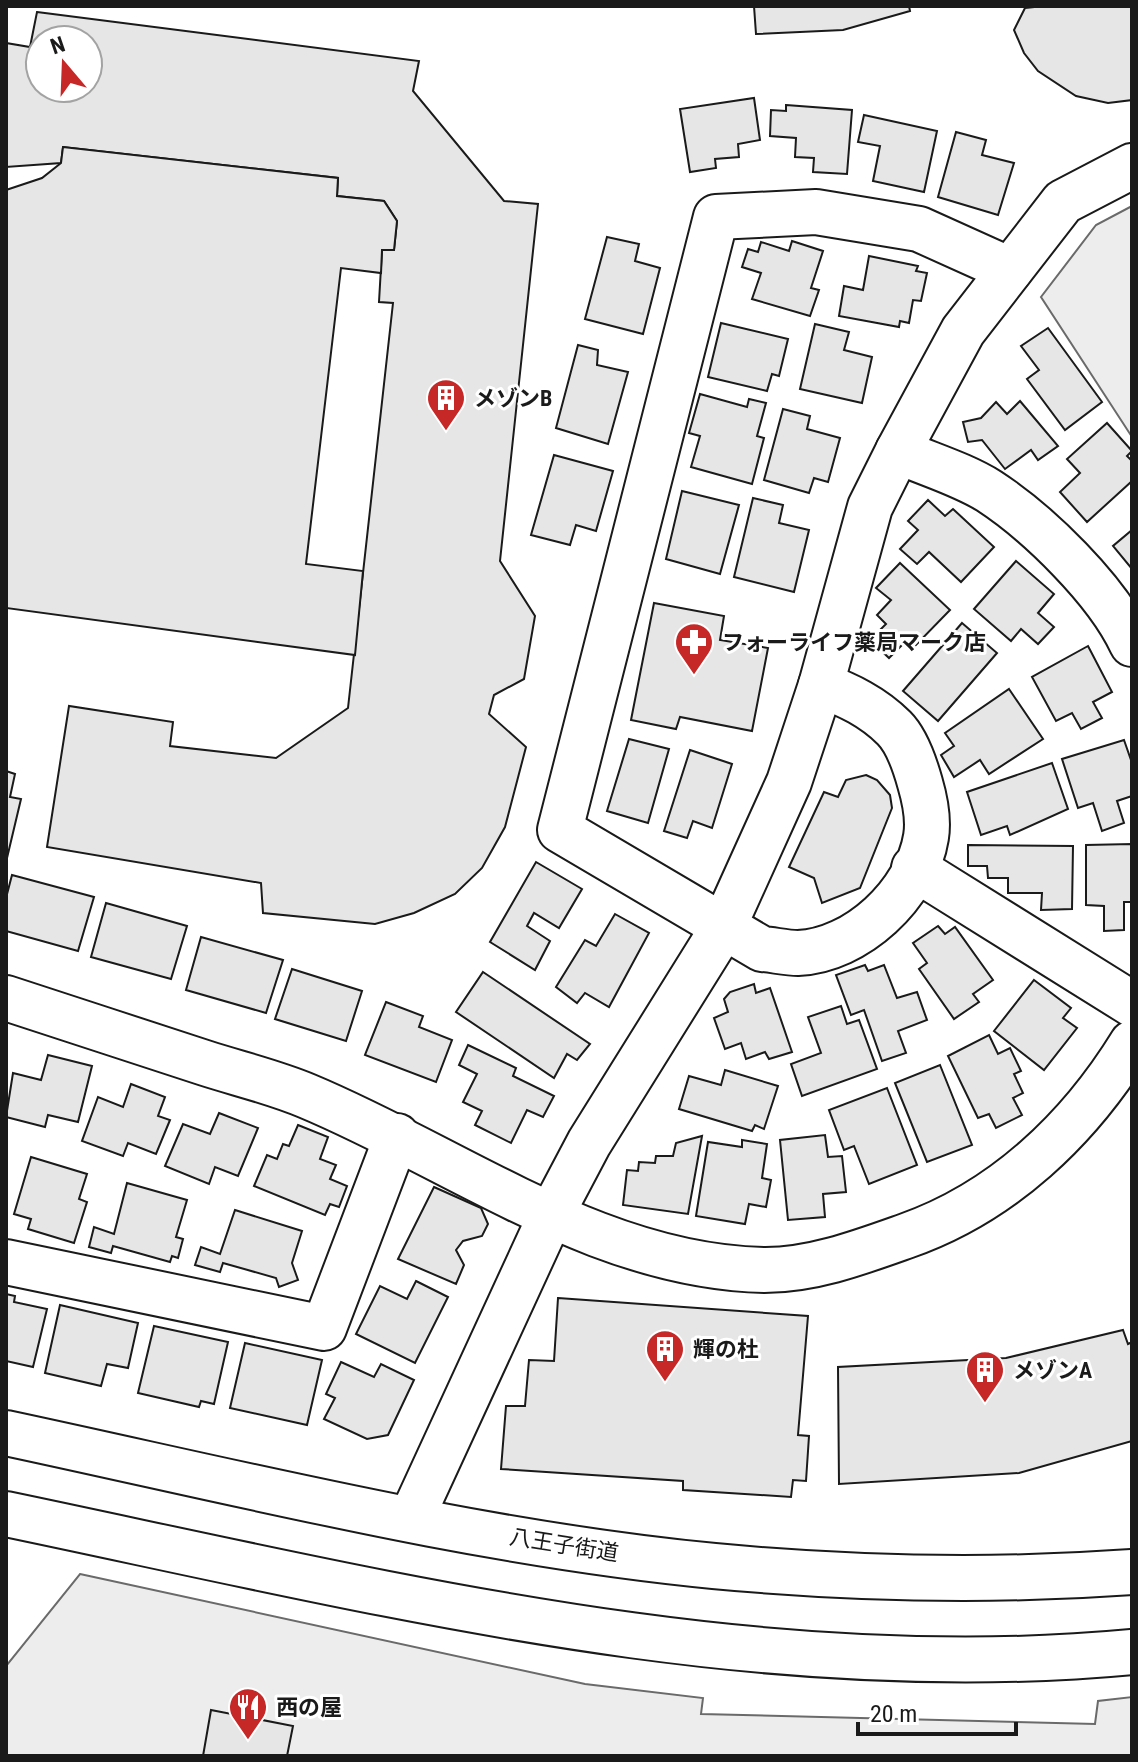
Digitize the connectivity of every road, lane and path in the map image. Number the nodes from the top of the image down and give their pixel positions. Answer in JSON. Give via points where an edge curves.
{"nodes":[{"id":1,"x":1132,"y":166,"type":"edge"},
{"id":2,"x":1010,"y":270,"type":"junction"},
{"id":3,"x":898,"y":451,"type":"junction"},
{"id":4,"x":1132,"y":644,"type":"edge"},
{"id":5,"x":821,"y":685,"type":"junction"},
{"id":6,"x":914,"y":868,"type":"junction"},
{"id":7,"x":723,"y":928,"type":"junction"},
{"id":8,"x":6,"y":998,"type":"edge"},
{"id":9,"x":1132,"y":1004,"type":"edge"},
{"id":10,"x":1132,"y":1043,"type":"edge"},
{"id":11,"x":397,"y":1136,"type":"junction"},
{"id":12,"x":551,"y":1215,"type":"junction"},
{"id":13,"x":6,"y":1262,"type":"edge"},
{"id":14,"x":6,"y":1433,"type":"edge"},
{"id":15,"x":6,"y":1514,"type":"edge"},
{"id":16,"x":411,"y":1519,"type":"junction"},
{"id":17,"x":1132,"y":1572,"type":"edge"},
{"id":18,"x":1132,"y":1652,"type":"edge"}],
"edges":[{"from":1,"to":2,"type":"street","via":[[1063,202]]},
{"from":2,"to":3,"type":"street","via":[[963,331]]},
{"from":2,"to":7,"type":"street","via":[[919,229],[816,212],[716,217],[560,830]]},
{"from":3,"to":4,"type":"street","via":[[987,490],[1036,529],[1085,578]]},
{"from":3,"to":5,"type":"street","via":[[870,507]]},
{"from":5,"to":6,"type":"street","via":[[869,707],[897,731],[914,763],[926,801],[926,838]]},
{"from":5,"to":7,"type":"street","via":[[789,782]]},
{"from":6,"to":7,"type":"street","via":[[872,925],[838,943],[800,953],[762,949]]},
{"from":6,"to":9,"type":"street"},
{"from":7,"to":12,"type":"street","via":[[589,1143]]},
{"from":8,"to":11,"type":"street","via":[[304,1095]]},
{"from":10,"to":12,"type":"street","via":[[1063,1133],[1009,1184],[934,1226],[844,1258],[768,1270],[706,1265],[645,1251]]},
{"from":11,"to":12,"type":"street"},
{"from":11,"to":13,"type":"street","via":[[324,1328]]},
{"from":12,"to":16,"type":"street"},
{"from":14,"to":16,"type":"street","name":"八王子街道"},
{"from":15,"to":18,"type":"street","via":[[398,1596],[710,1645],[954,1658]]},
{"from":16,"to":17,"type":"street","name":"八王子街道","via":[[593,1551],[819,1574],[937,1579]]}]}
